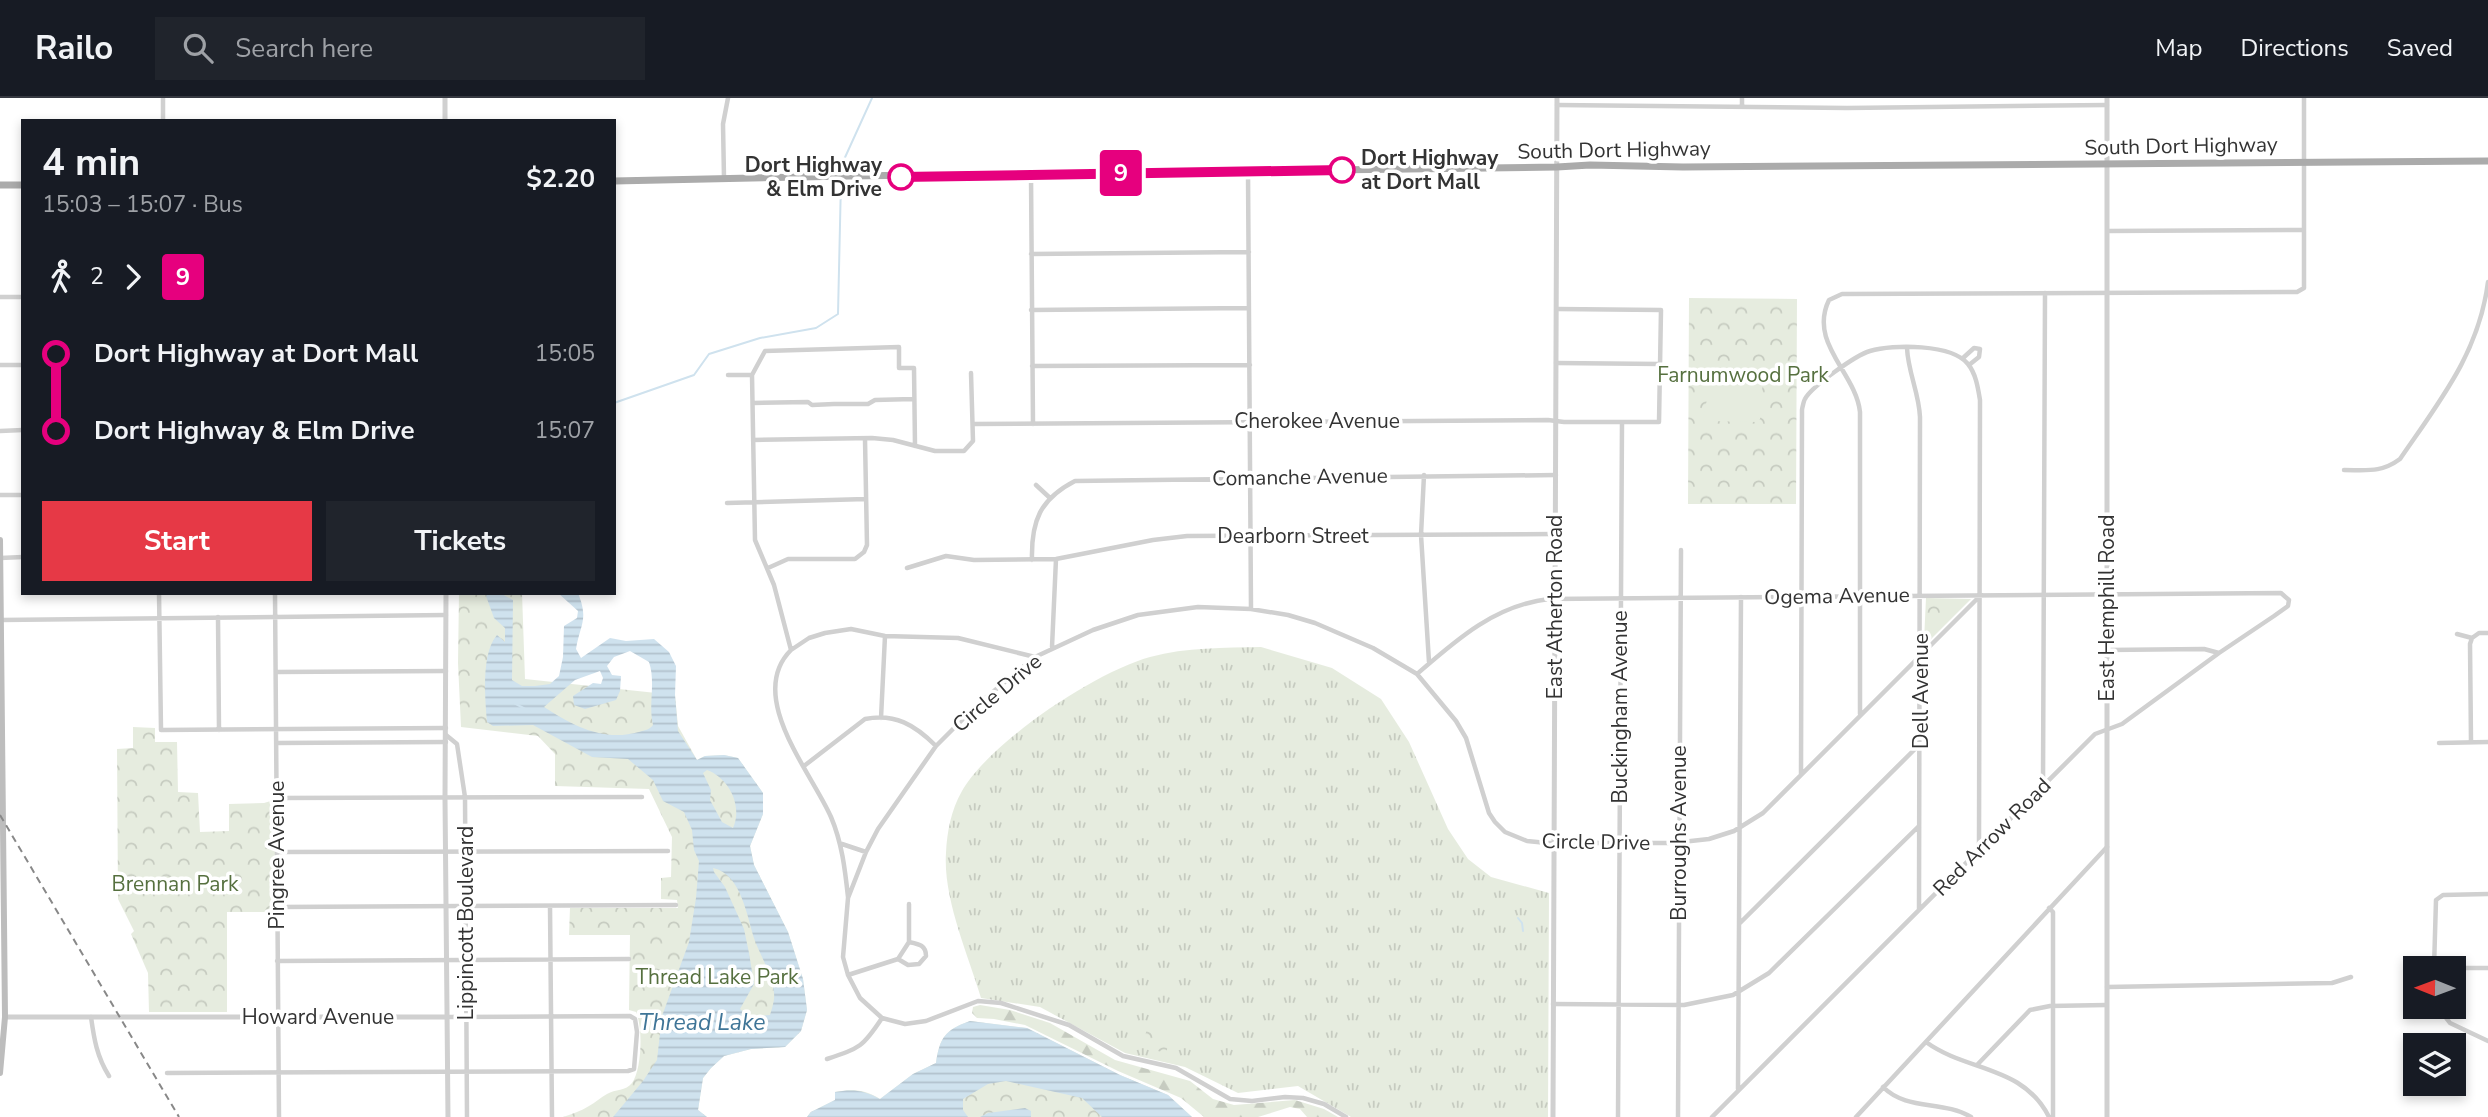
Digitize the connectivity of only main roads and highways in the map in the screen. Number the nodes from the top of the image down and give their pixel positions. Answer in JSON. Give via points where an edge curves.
{"nodes":[{"id":1,"x":2488,"y":161,"type":"edge"},
{"id":2,"x":616,"y":181,"type":"edge"},
{"id":3,"x":0,"y":185,"type":"edge"},
{"id":4,"x":21,"y":185,"type":"edge"},
{"id":5,"x":0,"y":540,"type":"edge"},
{"id":6,"x":0,"y":558,"type":"edge"},
{"id":7,"x":1,"y":620,"type":"edge"},
{"id":8,"x":0,"y":1073,"type":"edge"}],
"edges":[{"from":1,"to":2,"type":"main road","name":"South Dort Highway","via":[[1590,165]]},
{"from":3,"to":4,"type":"main road"},
{"from":5,"to":6,"type":"main road"},
{"from":6,"to":7,"type":"main road"},
{"from":7,"to":8,"type":"main road","via":[[5,1017]]}]}
